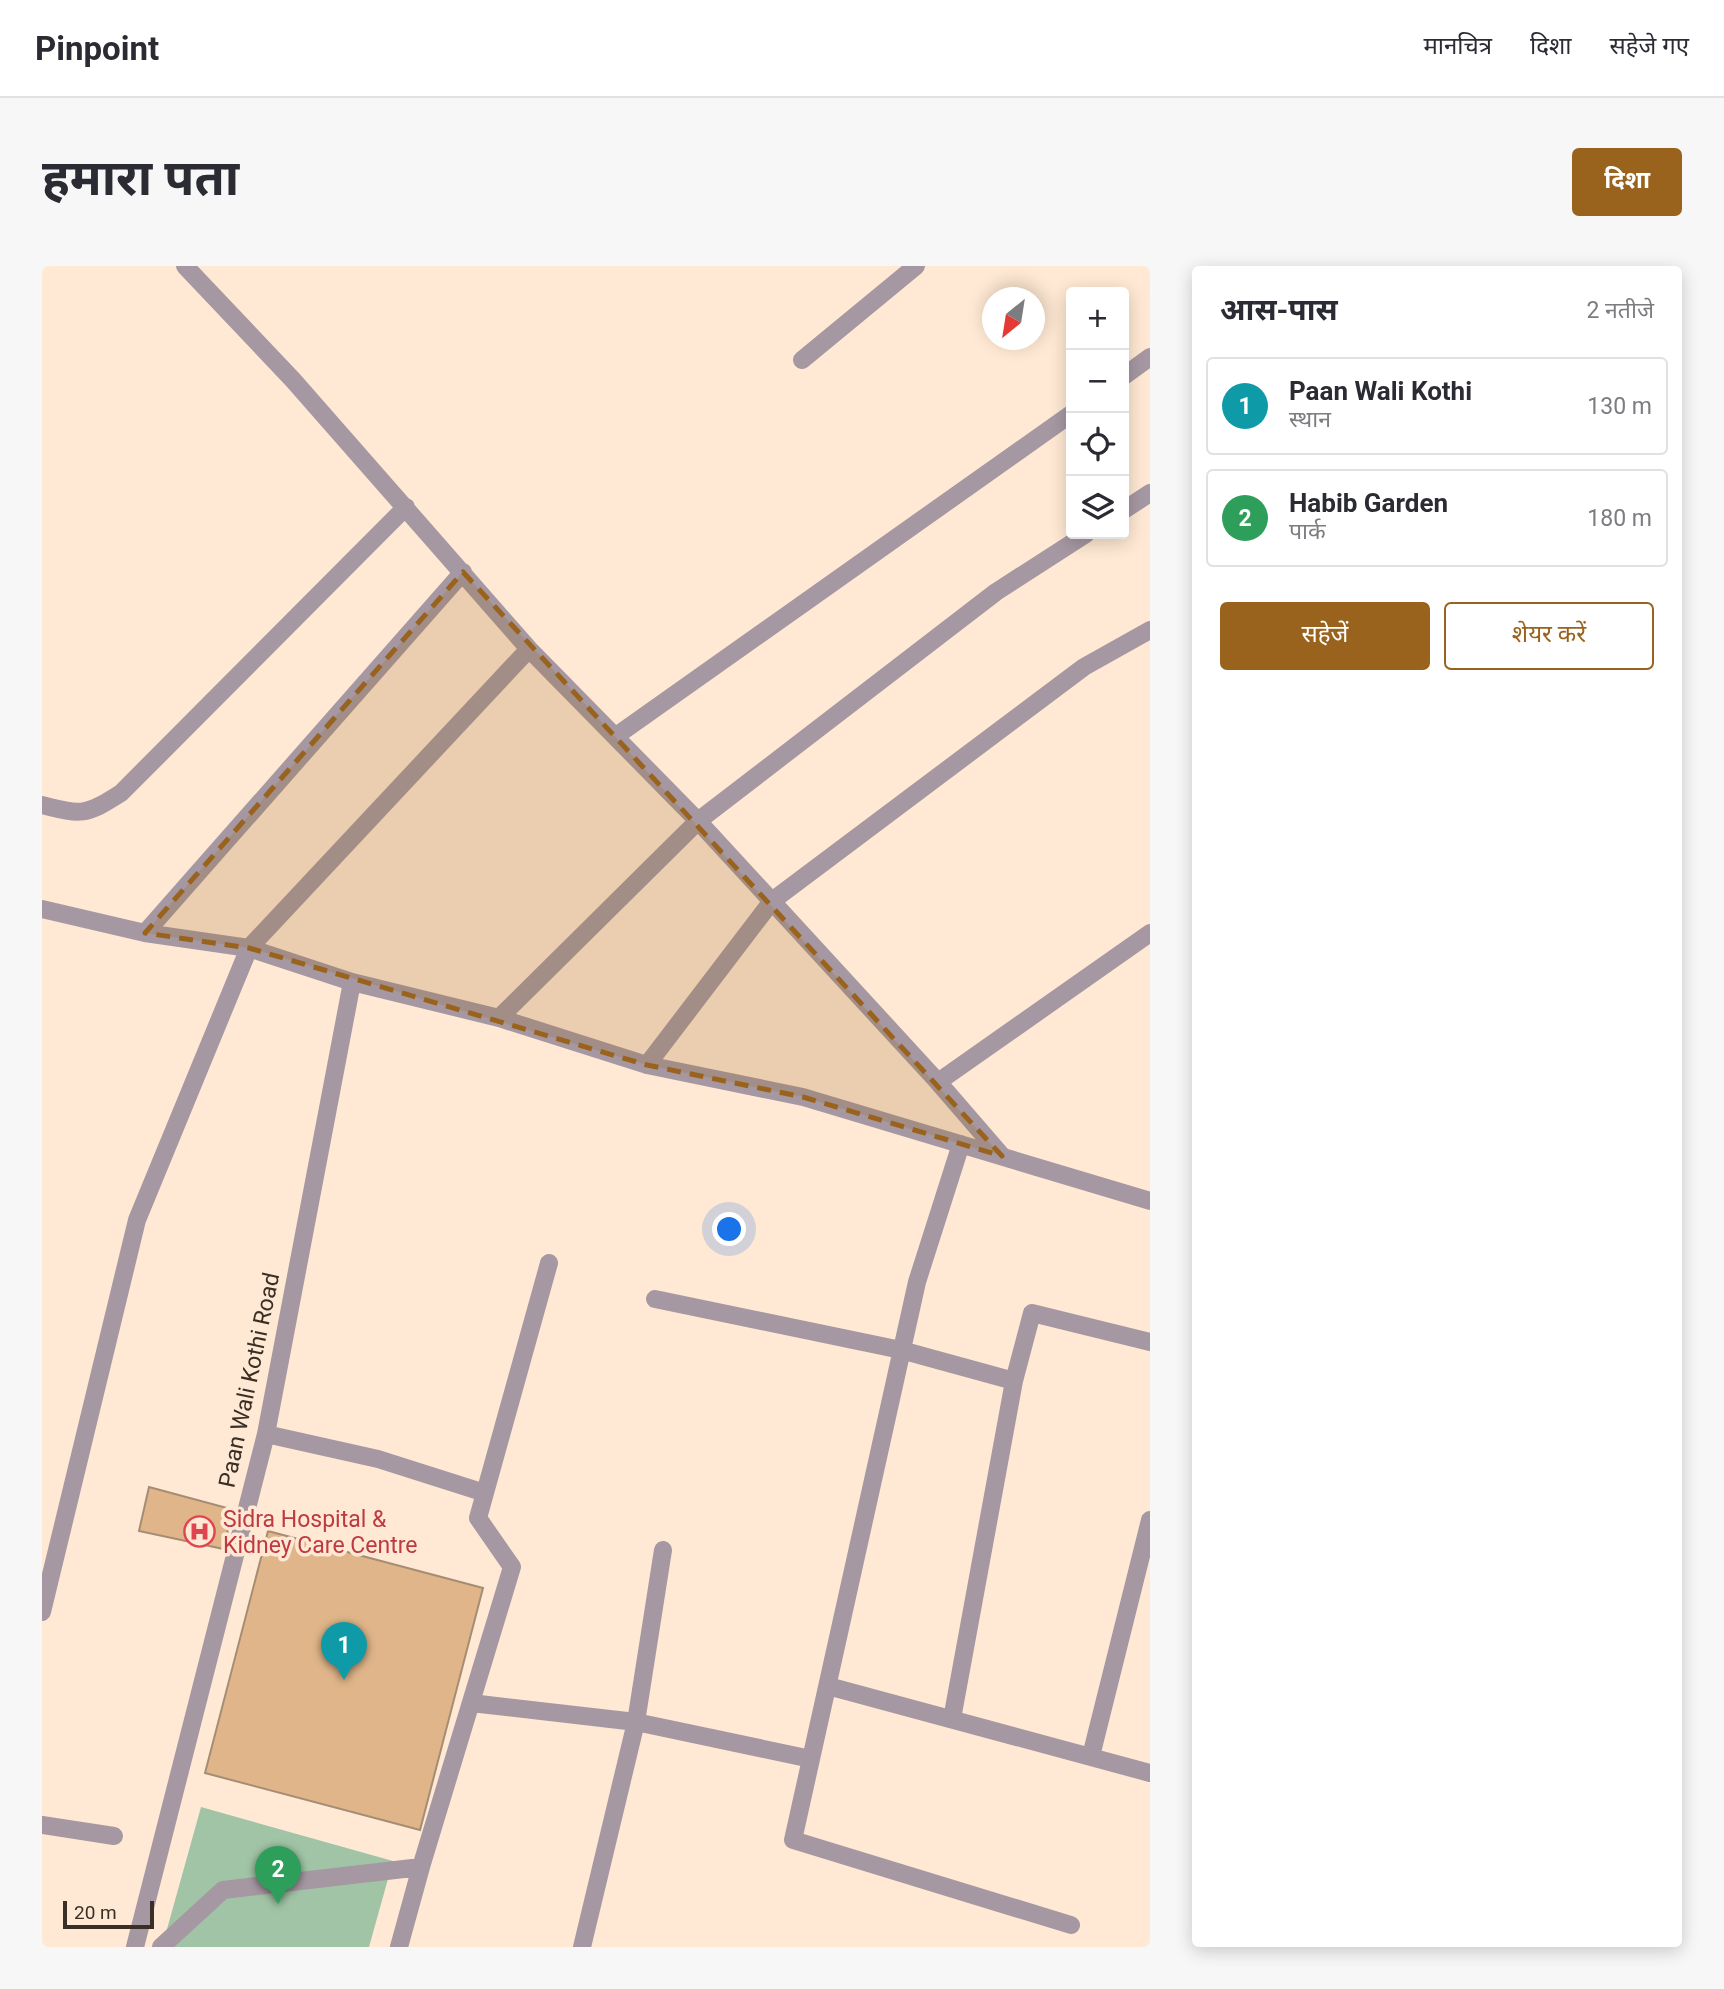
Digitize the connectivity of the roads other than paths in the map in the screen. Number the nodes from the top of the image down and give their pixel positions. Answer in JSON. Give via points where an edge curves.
{"nodes":[{"id":1,"x":916,"y":266,"type":"edge"},
{"id":2,"x":191,"y":268,"type":"edge"},
{"id":3,"x":1150,"y":357,"type":"edge"},
{"id":4,"x":802,"y":360,"type":"dead end"},
{"id":5,"x":1129,"y":372,"type":"edge"},
{"id":6,"x":1066,"y":418,"type":"edge"},
{"id":7,"x":1150,"y":493,"type":"edge"},
{"id":8,"x":406,"y":507,"type":"junction"},
{"id":9,"x":1129,"y":507,"type":"edge"},
{"id":10,"x":1078,"y":539,"type":"edge"},
{"id":11,"x":463,"y":572,"type":"junction"},
{"id":12,"x":1150,"y":630,"type":"edge"},
{"id":13,"x":529,"y":649,"type":"junction"},
{"id":14,"x":616,"y":736,"type":"junction"},
{"id":15,"x":42,"y":805,"type":"edge"},
{"id":16,"x":698,"y":821,"type":"junction"},
{"id":17,"x":772,"y":901,"type":"junction"},
{"id":18,"x":42,"y":909,"type":"edge"},
{"id":19,"x":145,"y":933,"type":"junction"},
{"id":20,"x":1150,"y":933,"type":"edge"},
{"id":21,"x":249,"y":948,"type":"junction"},
{"id":22,"x":352,"y":982,"type":"junction"},
{"id":23,"x":499,"y":1018,"type":"junction"},
{"id":24,"x":647,"y":1065,"type":"junction"},
{"id":25,"x":938,"y":1082,"type":"junction"},
{"id":26,"x":961,"y":1144,"type":"junction"},
{"id":27,"x":1002,"y":1156,"type":"junction"},
{"id":28,"x":1150,"y":1200,"type":"edge"},
{"id":29,"x":548,"y":1263,"type":"dead end"},
{"id":30,"x":656,"y":1299,"type":"dead end"},
{"id":31,"x":1150,"y":1342,"type":"edge"},
{"id":32,"x":901,"y":1350,"type":"junction"},
{"id":33,"x":1014,"y":1381,"type":"junction"},
{"id":34,"x":266,"y":1433,"type":"junction"},
{"id":35,"x":485,"y":1493,"type":"junction"},
{"id":36,"x":1149,"y":1530,"type":"edge"},
{"id":37,"x":663,"y":1550,"type":"dead end"},
{"id":38,"x":42,"y":1612,"type":"edge"},
{"id":39,"x":828,"y":1686,"type":"junction"},
{"id":40,"x":471,"y":1703,"type":"junction"},
{"id":41,"x":952,"y":1719,"type":"junction"},
{"id":42,"x":636,"y":1722,"type":"junction"},
{"id":43,"x":1091,"y":1756,"type":"junction"},
{"id":44,"x":811,"y":1759,"type":"junction"},
{"id":45,"x":1150,"y":1773,"type":"edge"},
{"id":46,"x":42,"y":1825,"type":"edge"},
{"id":47,"x":114,"y":1836,"type":"dead end"},
{"id":48,"x":421,"y":1867,"type":"junction"},
{"id":49,"x":1070,"y":1926,"type":"dead end"},
{"id":50,"x":135,"y":1947,"type":"edge"},
{"id":51,"x":161,"y":1947,"type":"edge"},
{"id":52,"x":399,"y":1947,"type":"edge"},
{"id":53,"x":582,"y":1947,"type":"edge"}],
"edges":[{"from":1,"to":4,"type":"street"},
{"from":2,"to":8,"type":"street"},
{"from":3,"to":5,"type":"street"},
{"from":6,"to":14,"type":"street"},
{"from":7,"to":9,"type":"street"},
{"from":8,"to":11,"type":"street"},
{"from":8,"to":15,"type":"street","via":[[121,793],[93,811],[71,812]]},
{"from":10,"to":16,"type":"street","via":[[996,592]]},
{"from":11,"to":13,"type":"street"},
{"from":11,"to":19,"type":"street"},
{"from":12,"to":17,"type":"street","via":[[1084,667]]},
{"from":13,"to":14,"type":"street"},
{"from":13,"to":21,"type":"street"},
{"from":14,"to":16,"type":"street"},
{"from":16,"to":17,"type":"street"},
{"from":16,"to":23,"type":"street"},
{"from":17,"to":24,"type":"street"},
{"from":17,"to":25,"type":"street"},
{"from":18,"to":19,"type":"street"},
{"from":19,"to":21,"type":"street"},
{"from":20,"to":25,"type":"street"},
{"from":21,"to":22,"type":"street"},
{"from":21,"to":38,"type":"street","via":[[137,1220]]},
{"from":22,"to":23,"type":"street"},
{"from":22,"to":34,"type":"street","name":"Paan Wali Kothi Road"},
{"from":23,"to":24,"type":"street"},
{"from":24,"to":26,"type":"street","via":[[803,1097]]},
{"from":25,"to":27,"type":"street"},
{"from":26,"to":27,"type":"street"},
{"from":26,"to":32,"type":"street","via":[[917,1282]]},
{"from":27,"to":28,"type":"street"},
{"from":29,"to":35,"type":"street"},
{"from":30,"to":32,"type":"street"},
{"from":31,"to":33,"type":"street","via":[[1032,1313]]},
{"from":32,"to":33,"type":"street"},
{"from":32,"to":39,"type":"street"},
{"from":33,"to":41,"type":"street"},
{"from":34,"to":35,"type":"street","via":[[378,1459]]},
{"from":34,"to":50,"type":"street","name":"Paan Wali Kothi Road"},
{"from":35,"to":40,"type":"street","via":[[478,1518],[512,1567]]},
{"from":36,"to":43,"type":"street"},
{"from":37,"to":42,"type":"street"},
{"from":39,"to":41,"type":"street"},
{"from":39,"to":44,"type":"street"},
{"from":40,"to":42,"type":"street"},
{"from":40,"to":48,"type":"street"},
{"from":41,"to":43,"type":"street"},
{"from":42,"to":44,"type":"street"},
{"from":42,"to":53,"type":"street"},
{"from":43,"to":45,"type":"street"},
{"from":44,"to":49,"type":"street","via":[[793,1840]]},
{"from":46,"to":47,"type":"street"},
{"from":48,"to":51,"type":"street","via":[[223,1890]]},
{"from":48,"to":52,"type":"street"}]}
